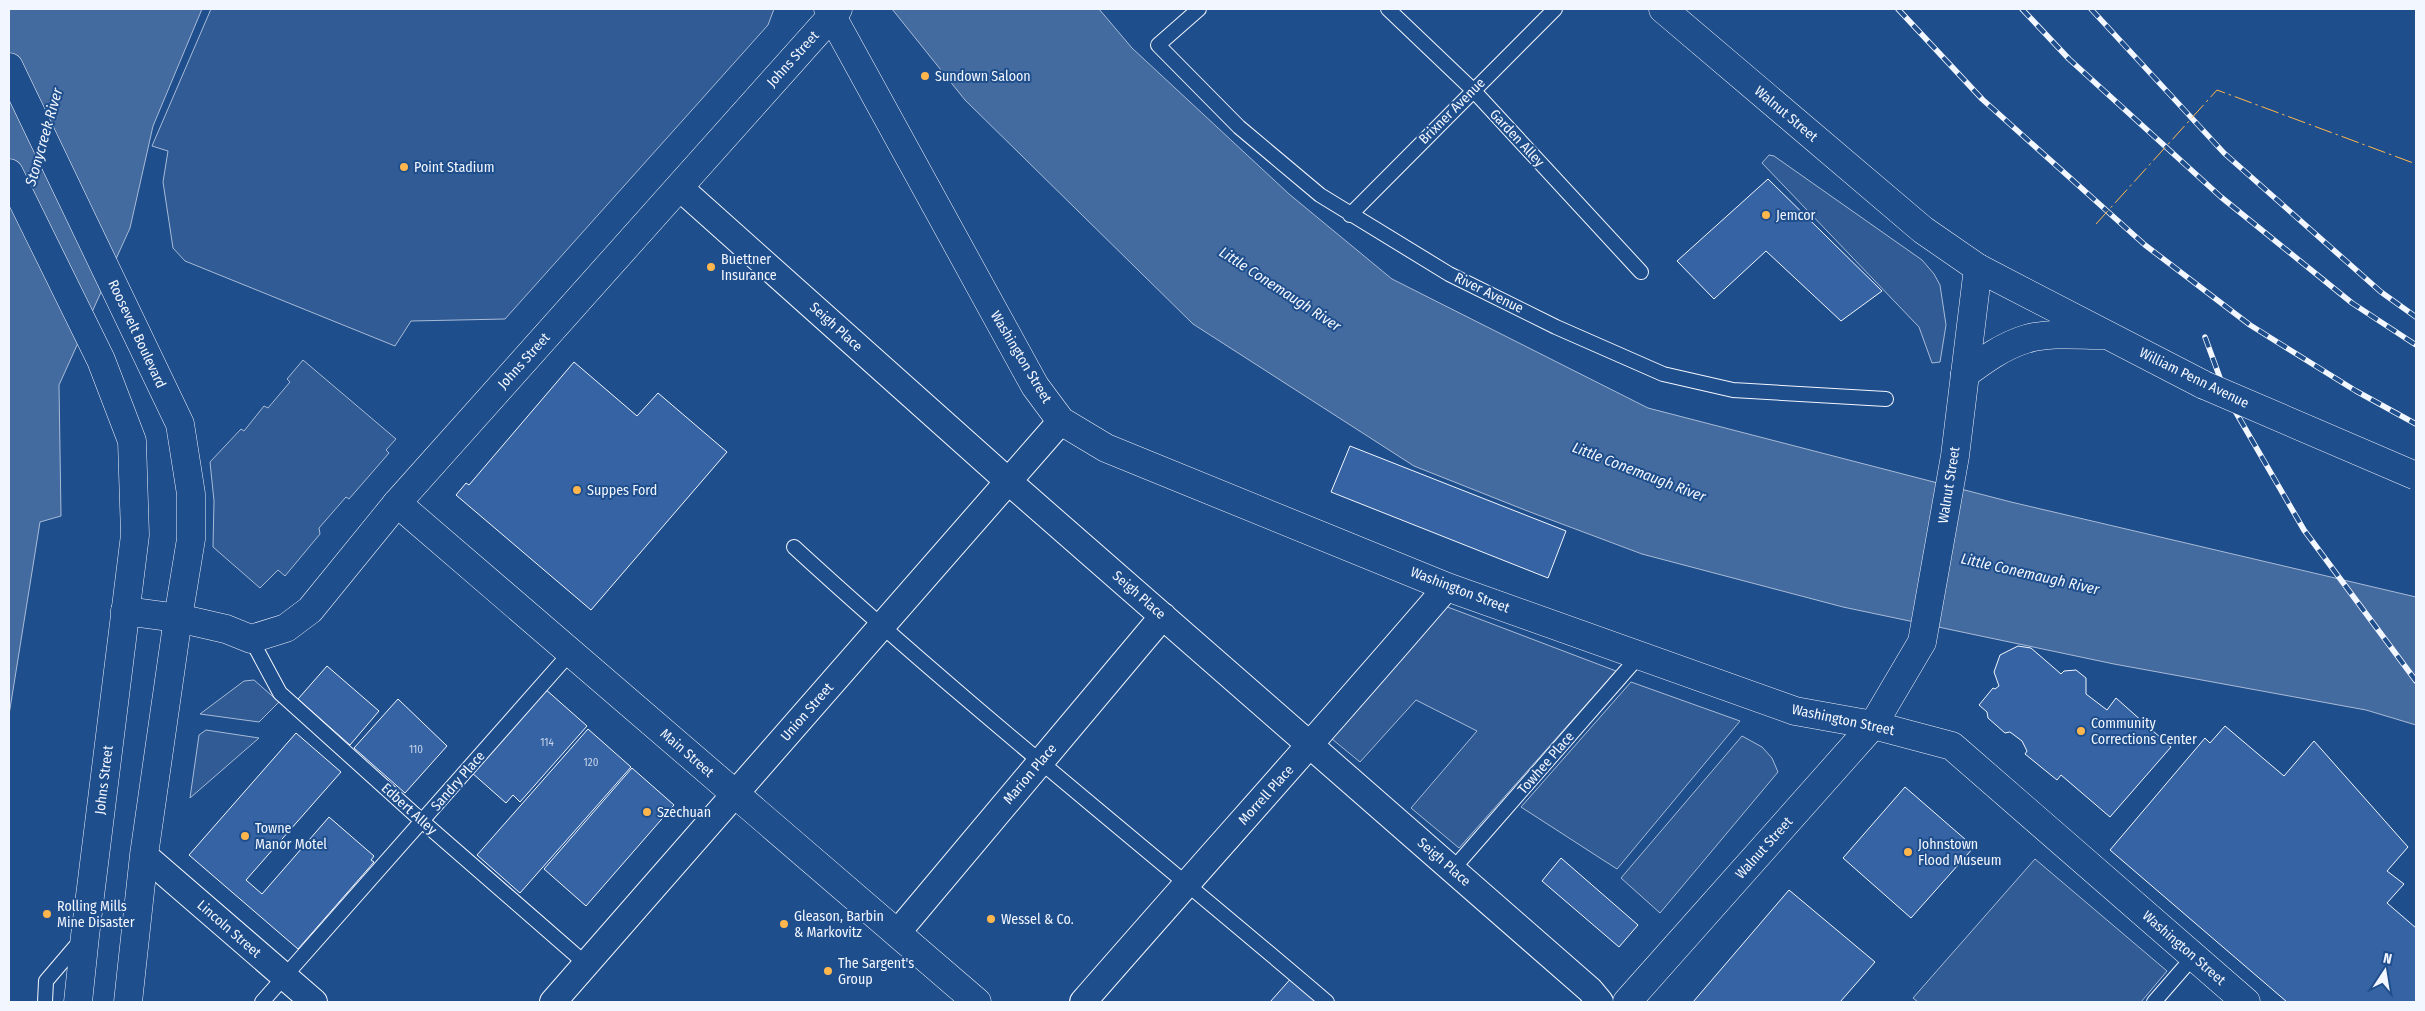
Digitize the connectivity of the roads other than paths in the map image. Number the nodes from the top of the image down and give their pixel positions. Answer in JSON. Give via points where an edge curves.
{"nodes":[{"id":1,"x":1199,"y":9,"type":"edge"},
{"id":2,"x":1388,"y":9,"type":"edge"},
{"id":3,"x":1556,"y":9,"type":"edge"},
{"id":4,"x":1663,"y":9,"type":"edge"},
{"id":5,"x":832,"y":11,"type":"edge"},
{"id":6,"x":9,"y":67,"type":"edge"},
{"id":7,"x":1473,"y":90,"type":"junction"},
{"id":8,"x":9,"y":173,"type":"edge"},
{"id":9,"x":680,"y":187,"type":"junction"},
{"id":10,"x":1350,"y":215,"type":"junction"},
{"id":11,"x":1978,"y":268,"type":"junction"},
{"id":12,"x":1641,"y":272,"type":"dead end"},
{"id":13,"x":2107,"y":335,"type":"junction"},
{"id":14,"x":1965,"y":374,"type":"junction"},
{"id":15,"x":1886,"y":399,"type":"dead end"},
{"id":16,"x":1061,"y":421,"type":"junction"},
{"id":17,"x":2416,"y":476,"type":"edge"},
{"id":18,"x":1008,"y":481,"type":"junction"},
{"id":19,"x":397,"y":504,"type":"junction"},
{"id":20,"x":794,"y":547,"type":"dead end"},
{"id":21,"x":1447,"y":586,"type":"junction"},
{"id":22,"x":125,"y":611,"type":"junction"},
{"id":23,"x":1163,"y":616,"type":"junction"},
{"id":24,"x":178,"y":618,"type":"junction"},
{"id":25,"x":881,"y":627,"type":"junction"},
{"id":26,"x":251,"y":639,"type":"junction"},
{"id":27,"x":571,"y":652,"type":"junction"},
{"id":28,"x":1639,"y":656,"type":"junction"},
{"id":29,"x":1873,"y":725,"type":"junction"},
{"id":30,"x":1311,"y":745,"type":"junction"},
{"id":31,"x":1040,"y":763,"type":"junction"},
{"id":32,"x":735,"y":794,"type":"junction"},
{"id":33,"x":422,"y":821,"type":"junction"},
{"id":34,"x":144,"y":856,"type":"junction"},
{"id":35,"x":1453,"y":870,"type":"junction"},
{"id":36,"x":1187,"y":882,"type":"junction"},
{"id":37,"x":897,"y":933,"type":"junction"},
{"id":38,"x":85,"y":936,"type":"junction"},
{"id":39,"x":2194,"y":956,"type":"junction"},
{"id":40,"x":586,"y":964,"type":"junction"},
{"id":41,"x":285,"y":977,"type":"junction"},
{"id":42,"x":45,"y":1002,"type":"edge"},
{"id":43,"x":78,"y":1002,"type":"edge"},
{"id":44,"x":128,"y":1002,"type":"edge"},
{"id":45,"x":262,"y":1002,"type":"edge"},
{"id":46,"x":314,"y":1002,"type":"edge"},
{"id":47,"x":553,"y":1002,"type":"edge"},
{"id":48,"x":977,"y":1002,"type":"edge"},
{"id":49,"x":1084,"y":1002,"type":"edge"},
{"id":50,"x":1326,"y":1002,"type":"edge"},
{"id":51,"x":1600,"y":1002,"type":"edge"},
{"id":52,"x":1627,"y":1002,"type":"edge"},
{"id":53,"x":2154,"y":1002,"type":"edge"},
{"id":54,"x":2246,"y":1002,"type":"edge"}],
"edges":[{"from":1,"to":10,"type":"lane","name":"River Avenue","via":[[1158,45],[1239,127],[1312,189]]},
{"from":2,"to":7,"type":"lane","name":"Garden Alley"},
{"from":3,"to":7,"type":"lane","name":"Brixner Avenue"},
{"from":4,"to":11,"type":"main road","name":"Walnut Street","via":[[1923,230]]},
{"from":5,"to":9,"type":"main road","name":"Johns Street"},
{"from":5,"to":16,"type":"main road","name":"Washington Street","via":[[1035,386]]},
{"from":6,"to":24,"type":"main road","name":"Roosevelt Boulevard","via":[[180,424],[191,494],[192,539]]},
{"from":7,"to":10,"type":"lane","name":"Brixner Avenue"},
{"from":7,"to":12,"type":"lane","name":"Garden Alley"},
{"from":8,"to":22,"type":"main road","via":[[101,360],[132,440],[135,535]]},
{"from":9,"to":18,"type":"street","name":"Seigh Place"},
{"from":9,"to":19,"type":"main road","name":"Johns Street"},
{"from":10,"to":15,"type":"lane","name":"River Avenue","via":[[1456,277],[1556,327],[1663,374],[1732,390]]},
{"from":11,"to":13,"type":"main road","name":"William Penn Avenue"},
{"from":11,"to":14,"type":"main road","name":"Walnut Street"},
{"from":13,"to":14,"type":"main road","via":[[2052,335],[2026,339],[1996,352]]},
{"from":13,"to":17,"type":"main road","name":"William Penn Avenue","bridge":true,"via":[[2204,385]]},
{"from":14,"to":29,"type":"main road","name":"Walnut Street","via":[[1922,642]]},
{"from":16,"to":18,"type":"street","name":"Union Street"},
{"from":16,"to":21,"type":"main road","name":"Washington Street","via":[[1106,448]]},
{"from":18,"to":23,"type":"street","name":"Seigh Place"},
{"from":18,"to":25,"type":"street","name":"Union Street"},
{"from":19,"to":26,"type":"main road","name":"Johns Street","via":[[310,610],[286,628]]},
{"from":19,"to":27,"type":"main road","name":"Main Street"},
{"from":20,"to":25,"type":"lane"},
{"from":21,"to":28,"type":"main road","name":"Washington Street"},
{"from":21,"to":30,"type":"street","name":"Morrell Place"},
{"from":22,"to":24,"type":"main road"},
{"from":22,"to":38,"type":"main road","name":"Johns Street"},
{"from":23,"to":30,"type":"street","name":"Seigh Place"},
{"from":23,"to":31,"type":"street","name":"Marion Place"},
{"from":24,"to":26,"type":"main road","via":[[226,629]]},
{"from":24,"to":34,"type":"main road"},
{"from":25,"to":31,"type":"lane"},
{"from":25,"to":32,"type":"street","name":"Union Street"},
{"from":26,"to":33,"type":"lane","name":"Edbert Alley","via":[[280,693]]},
{"from":27,"to":32,"type":"main road","name":"Main Street"},
{"from":27,"to":33,"type":"lane","name":"Sandry Place"},
{"from":28,"to":29,"type":"main road","name":"Washington Street","via":[[1795,711]]},
{"from":28,"to":35,"type":"lane","name":"Towhee Place"},
{"from":29,"to":39,"type":"main road","name":"Washington Street","via":[[1952,746]]},
{"from":29,"to":52,"type":"main road","name":"Walnut Street"},
{"from":30,"to":35,"type":"street","name":"Seigh Place"},
{"from":30,"to":36,"type":"street","name":"Morrell Place"},
{"from":31,"to":36,"type":"lane"},
{"from":31,"to":37,"type":"street","name":"Marion Place"},
{"from":32,"to":37,"type":"main road","name":"Main Street"},
{"from":32,"to":40,"type":"street","name":"Union Street"},
{"from":33,"to":40,"type":"lane","name":"Edbert Alley"},
{"from":33,"to":41,"type":"lane","name":"Sandry Place"},
{"from":34,"to":41,"type":"street","name":"Lincoln Street"},
{"from":34,"to":44,"type":"main road"},
{"from":35,"to":51,"type":"street","name":"Seigh Place"},
{"from":36,"to":49,"type":"street","name":"Morrell Place"},
{"from":36,"to":50,"type":"lane"},
{"from":37,"to":48,"type":"main road","name":"Main Street"},
{"from":38,"to":42,"type":"lane","via":[[46,981]]},
{"from":38,"to":43,"type":"main road","name":"Johns Street"},
{"from":39,"to":53,"type":"lane"},
{"from":39,"to":54,"type":"main road","name":"Washington Street"},
{"from":40,"to":47,"type":"street","name":"Union Street"},
{"from":41,"to":45,"type":"lane","name":"Sandry Place"},
{"from":41,"to":46,"type":"street","name":"Lincoln Street"}]}
